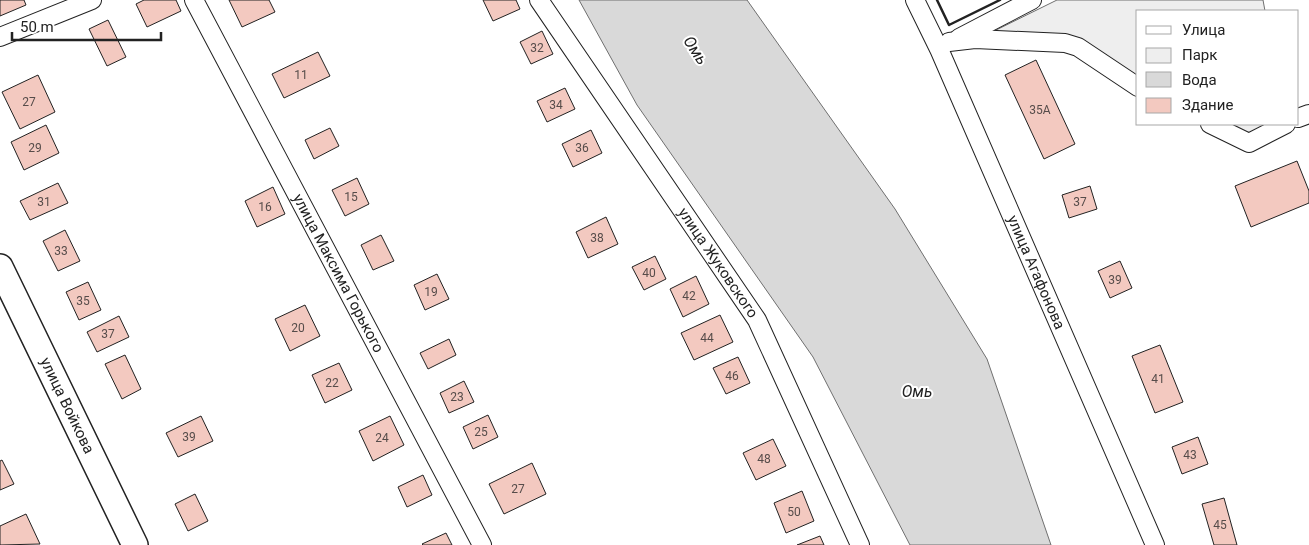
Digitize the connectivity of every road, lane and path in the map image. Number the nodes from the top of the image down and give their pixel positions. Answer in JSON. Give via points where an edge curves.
{"nodes":[{"id":1,"x":92,"y":0,"type":"edge"},
{"id":2,"x":194,"y":0,"type":"edge"},
{"id":3,"x":538,"y":0,"type":"edge"},
{"id":4,"x":915,"y":0,"type":"edge"},
{"id":5,"x":1032,"y":0,"type":"edge"},
{"id":6,"x":0,"y":37,"type":"edge"},
{"id":7,"x":944,"y":46,"type":"junction"},
{"id":8,"x":1136,"y":86,"type":"edge"},
{"id":9,"x":1212,"y":125,"type":"edge"},
{"id":10,"x":1284,"y":125,"type":"edge"},
{"id":11,"x":0,"y":266,"type":"edge"},
{"id":12,"x":135,"y":545,"type":"edge"},
{"id":13,"x":482,"y":545,"type":"edge"},
{"id":14,"x":860,"y":545,"type":"edge"},
{"id":15,"x":1155,"y":545,"type":"edge"}],
"edges":[{"from":1,"to":6,"type":"street"},
{"from":2,"to":13,"type":"street","name":"улица Максима Горького"},
{"from":3,"to":14,"type":"street","name":"улица Жуковского","via":[[757,320]]},
{"from":4,"to":7,"type":"street","name":"улица Агафонова"},
{"from":5,"to":7,"type":"street"},
{"from":7,"to":8,"type":"street","via":[[975,38],[1065,43],[1078,47]]},
{"from":7,"to":15,"type":"street","name":"улица Агафонова"},
{"from":9,"to":10,"type":"street","via":[[1249,142]]},
{"from":11,"to":12,"type":"main road","name":"улица Войкова"}]}
